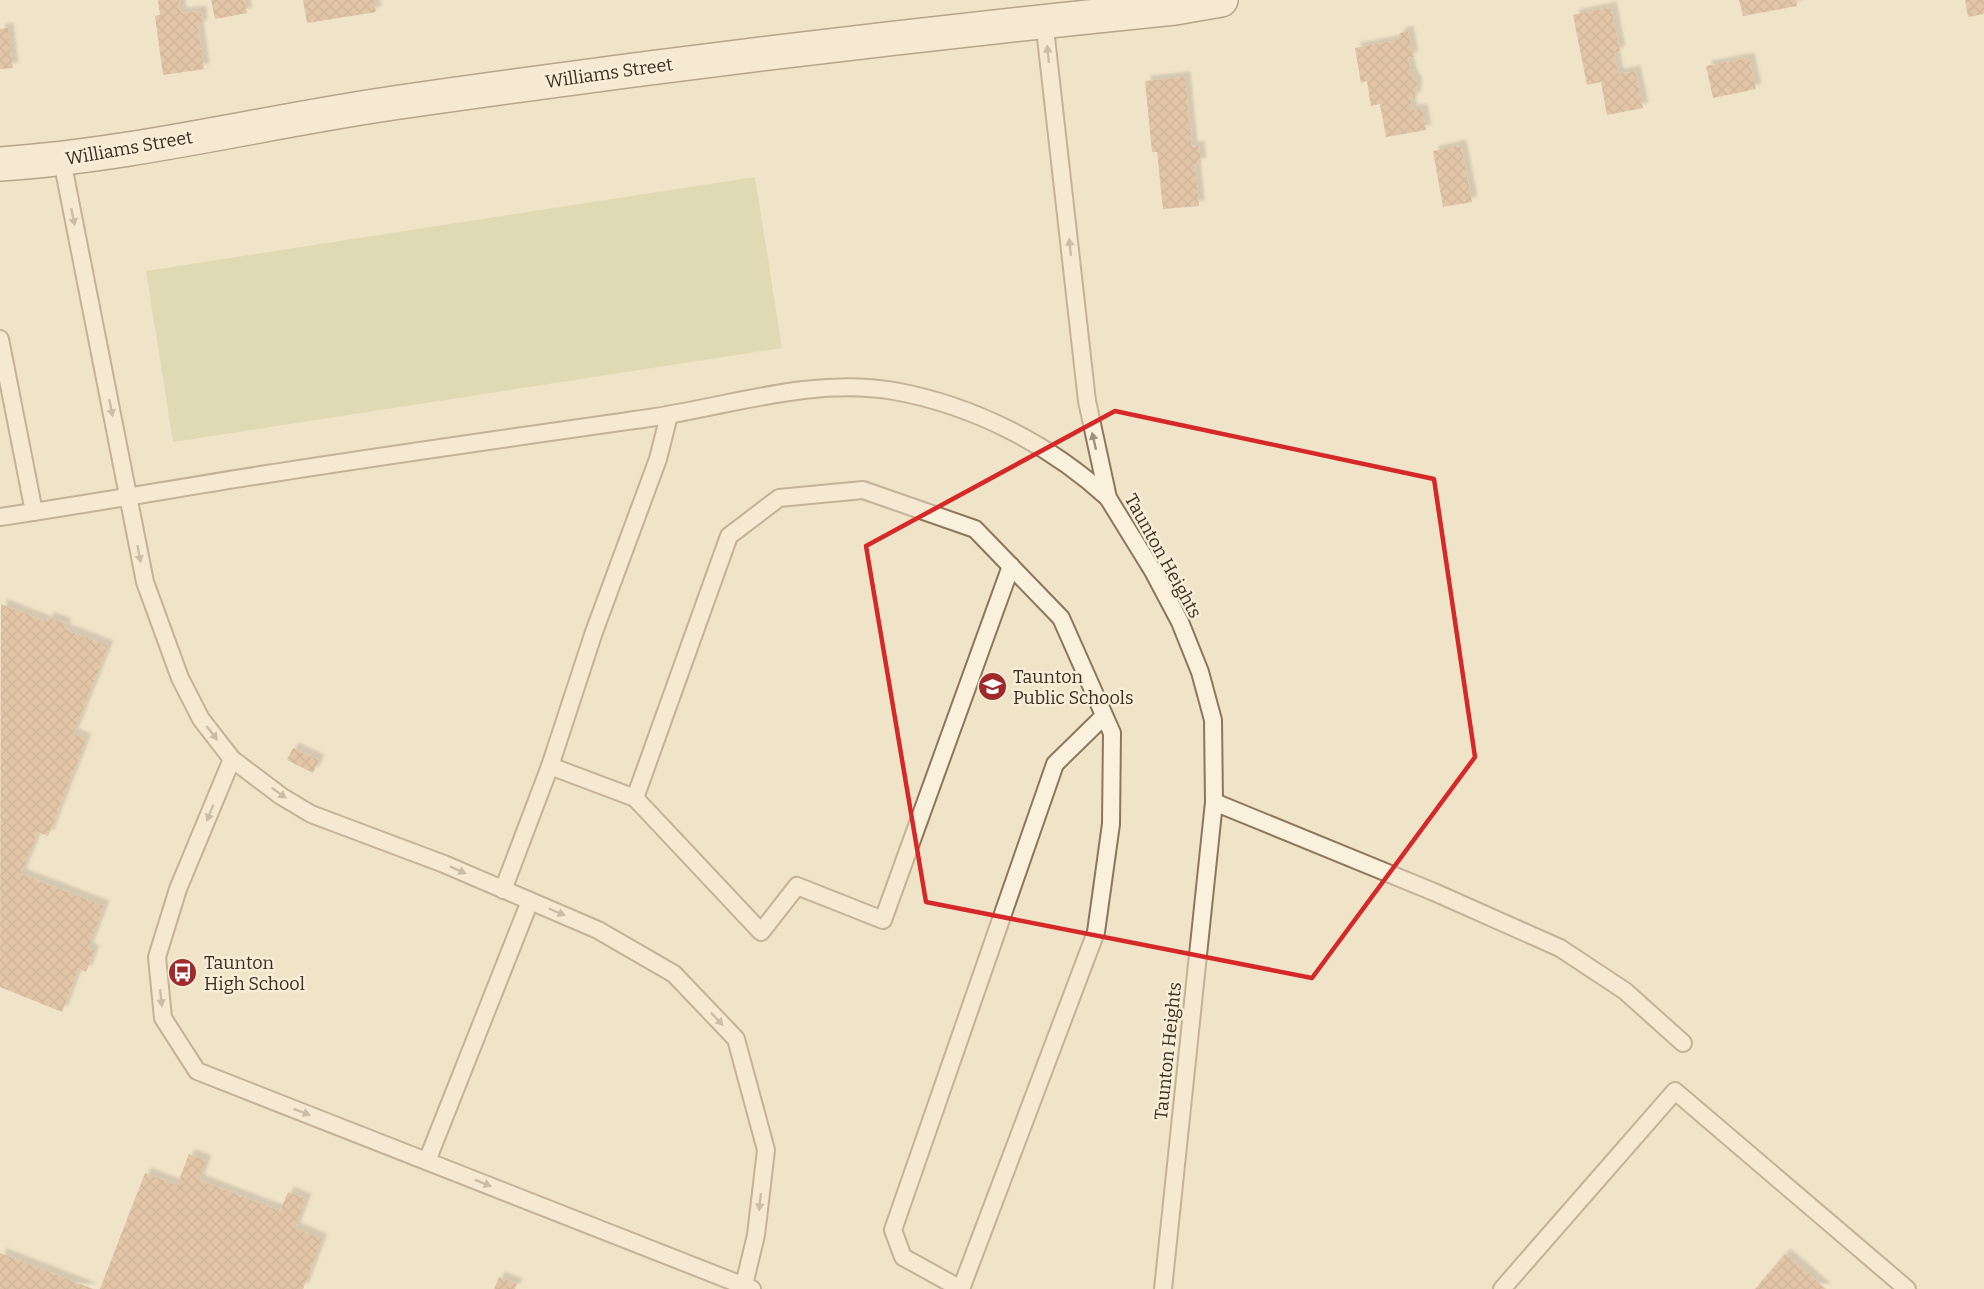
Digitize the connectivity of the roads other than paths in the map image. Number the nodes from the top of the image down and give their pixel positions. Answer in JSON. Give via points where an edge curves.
{"nodes":[{"id":1,"x":1221,"y":0,"type":"edge"},
{"id":2,"x":1044,"y":20,"type":"junction"},
{"id":3,"x":62,"y":160,"type":"junction"},
{"id":4,"x":0,"y":164,"type":"edge"},
{"id":5,"x":0,"y":339,"type":"edge"},
{"id":6,"x":669,"y":415,"type":"junction"},
{"id":7,"x":129,"y":496,"type":"junction"},
{"id":8,"x":1108,"y":498,"type":"junction"},
{"id":9,"x":34,"y":512,"type":"junction"},
{"id":10,"x":0,"y":517,"type":"edge"},
{"id":11,"x":1011,"y":566,"type":"junction"},
{"id":12,"x":1104,"y":716,"type":"junction"},
{"id":13,"x":232,"y":759,"type":"junction"},
{"id":14,"x":550,"y":766,"type":"junction"},
{"id":15,"x":634,"y":798,"type":"junction"},
{"id":16,"x":1214,"y":802,"type":"junction"},
{"id":17,"x":503,"y":890,"type":"junction"},
{"id":18,"x":530,"y":901,"type":"junction"},
{"id":19,"x":1683,"y":1043,"type":"dead end"},
{"id":20,"x":427,"y":1161,"type":"junction"},
{"id":21,"x":747,"y":1288,"type":"edge"},
{"id":22,"x":961,"y":1289,"type":"edge"},
{"id":23,"x":1163,"y":1289,"type":"edge"},
{"id":24,"x":1502,"y":1289,"type":"edge"},
{"id":25,"x":1907,"y":1289,"type":"edge"}],
"edges":[{"from":1,"to":2,"type":"street","name":"Williams Street"},
{"from":2,"to":3,"type":"street","name":"Williams Street","via":[[769,51],[408,100]]},
{"from":8,"to":2,"type":"lane","name":"Taunton Heights","one_way":true,"via":[[1087,401]]},
{"from":3,"to":4,"type":"street","name":"Williams Street"},
{"from":3,"to":7,"type":"lane","one_way":true},
{"from":5,"to":9,"type":"lane"},
{"from":6,"to":7,"type":"lane"},
{"from":6,"to":8,"type":"lane","via":[[768,394],[833,388],[892,391],[947,405],[1004,428],[1077,469]]},
{"from":6,"to":14,"type":"lane","via":[[658,459]]},
{"from":7,"to":9,"type":"lane"},
{"from":7,"to":13,"type":"lane","one_way":true,"via":[[145,582],[160,627],[201,719]]},
{"from":8,"to":16,"type":"lane","name":"Taunton Heights","via":[[1167,596],[1200,672],[1213,720]]},
{"from":9,"to":10,"type":"lane"},
{"from":11,"to":12,"type":"lane","via":[[1061,618]]},
{"from":11,"to":15,"type":"lane","via":[[975,529],[863,490],[779,498],[729,536]]},
{"from":11,"to":15,"type":"lane","via":[[883,920],[797,886],[760,932]]},
{"from":12,"to":22,"type":"lane","via":[[1112,733],[1111,825],[1096,932]]},
{"from":12,"to":22,"type":"lane","via":[[1055,764],[892,1230],[903,1257]]},
{"from":13,"to":17,"type":"lane","one_way":true,"via":[[311,814]]},
{"from":13,"to":20,"type":"lane","one_way":true,"via":[[178,890],[157,957],[163,1018],[197,1071]]},
{"from":14,"to":15,"type":"lane"},
{"from":14,"to":17,"type":"lane"},
{"from":16,"to":19,"type":"lane","via":[[1560,948],[1625,991]]},
{"from":16,"to":23,"type":"lane","name":"Taunton Heights"},
{"from":17,"to":18,"type":"lane"},
{"from":18,"to":20,"type":"lane"},
{"from":18,"to":21,"type":"lane","one_way":true,"via":[[598,930],[674,974],[736,1039],[766,1150]]},
{"from":20,"to":21,"type":"lane","one_way":true},
{"from":24,"to":25,"type":"lane","via":[[1675,1091]]}]}
